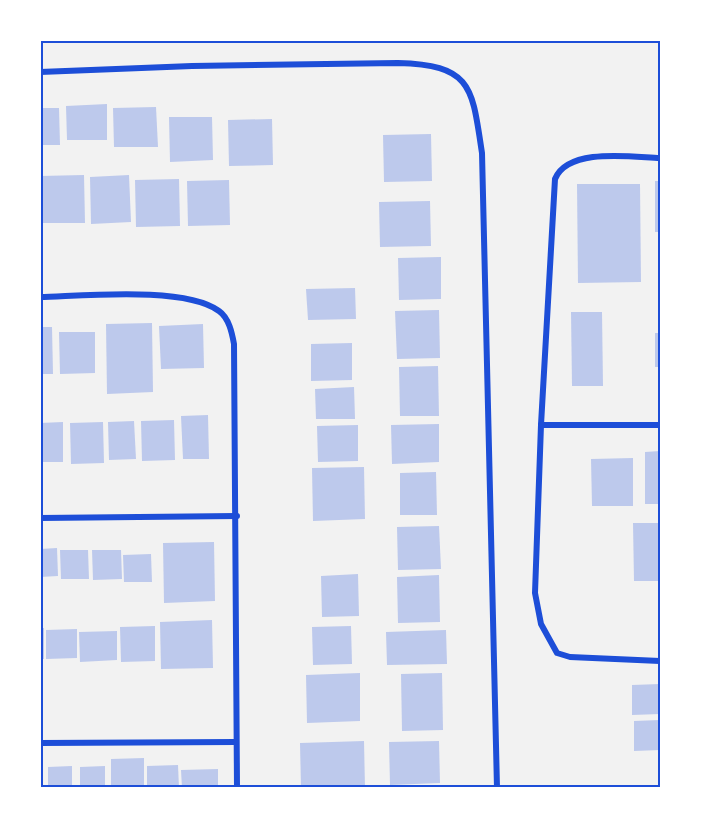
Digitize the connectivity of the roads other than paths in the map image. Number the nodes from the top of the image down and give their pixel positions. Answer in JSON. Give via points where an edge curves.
{"nodes":[{"id":1,"x":40,"y":72,"type":"edge"},
{"id":2,"x":660,"y":158,"type":"edge"},
{"id":3,"x":40,"y":297,"type":"edge"},
{"id":4,"x":660,"y":424,"type":"edge"},
{"id":5,"x":541,"y":425,"type":"junction"},
{"id":6,"x":237,"y":516,"type":"junction"},
{"id":7,"x":40,"y":518,"type":"edge"},
{"id":8,"x":660,"y":661,"type":"edge"},
{"id":9,"x":236,"y":742,"type":"junction"},
{"id":10,"x":40,"y":743,"type":"edge"},
{"id":11,"x":237,"y":788,"type":"edge"},
{"id":12,"x":497,"y":788,"type":"edge"}],
"edges":[{"from":1,"to":12,"type":"street","via":[[424,63],[446,68],[465,82],[475,107],[482,153]]},
{"from":2,"to":5,"type":"street","via":[[597,156],[569,163],[557,174]]},
{"from":3,"to":6,"type":"street","via":[[156,295],[201,302],[220,312],[234,344]]},
{"from":4,"to":5,"type":"street"},
{"from":5,"to":8,"type":"street","via":[[535,592],[541,624],[551,645],[557,653],[570,657]]},
{"from":6,"to":7,"type":"street"},
{"from":6,"to":9,"type":"street"},
{"from":9,"to":10,"type":"street"},
{"from":9,"to":11,"type":"street"}]}
